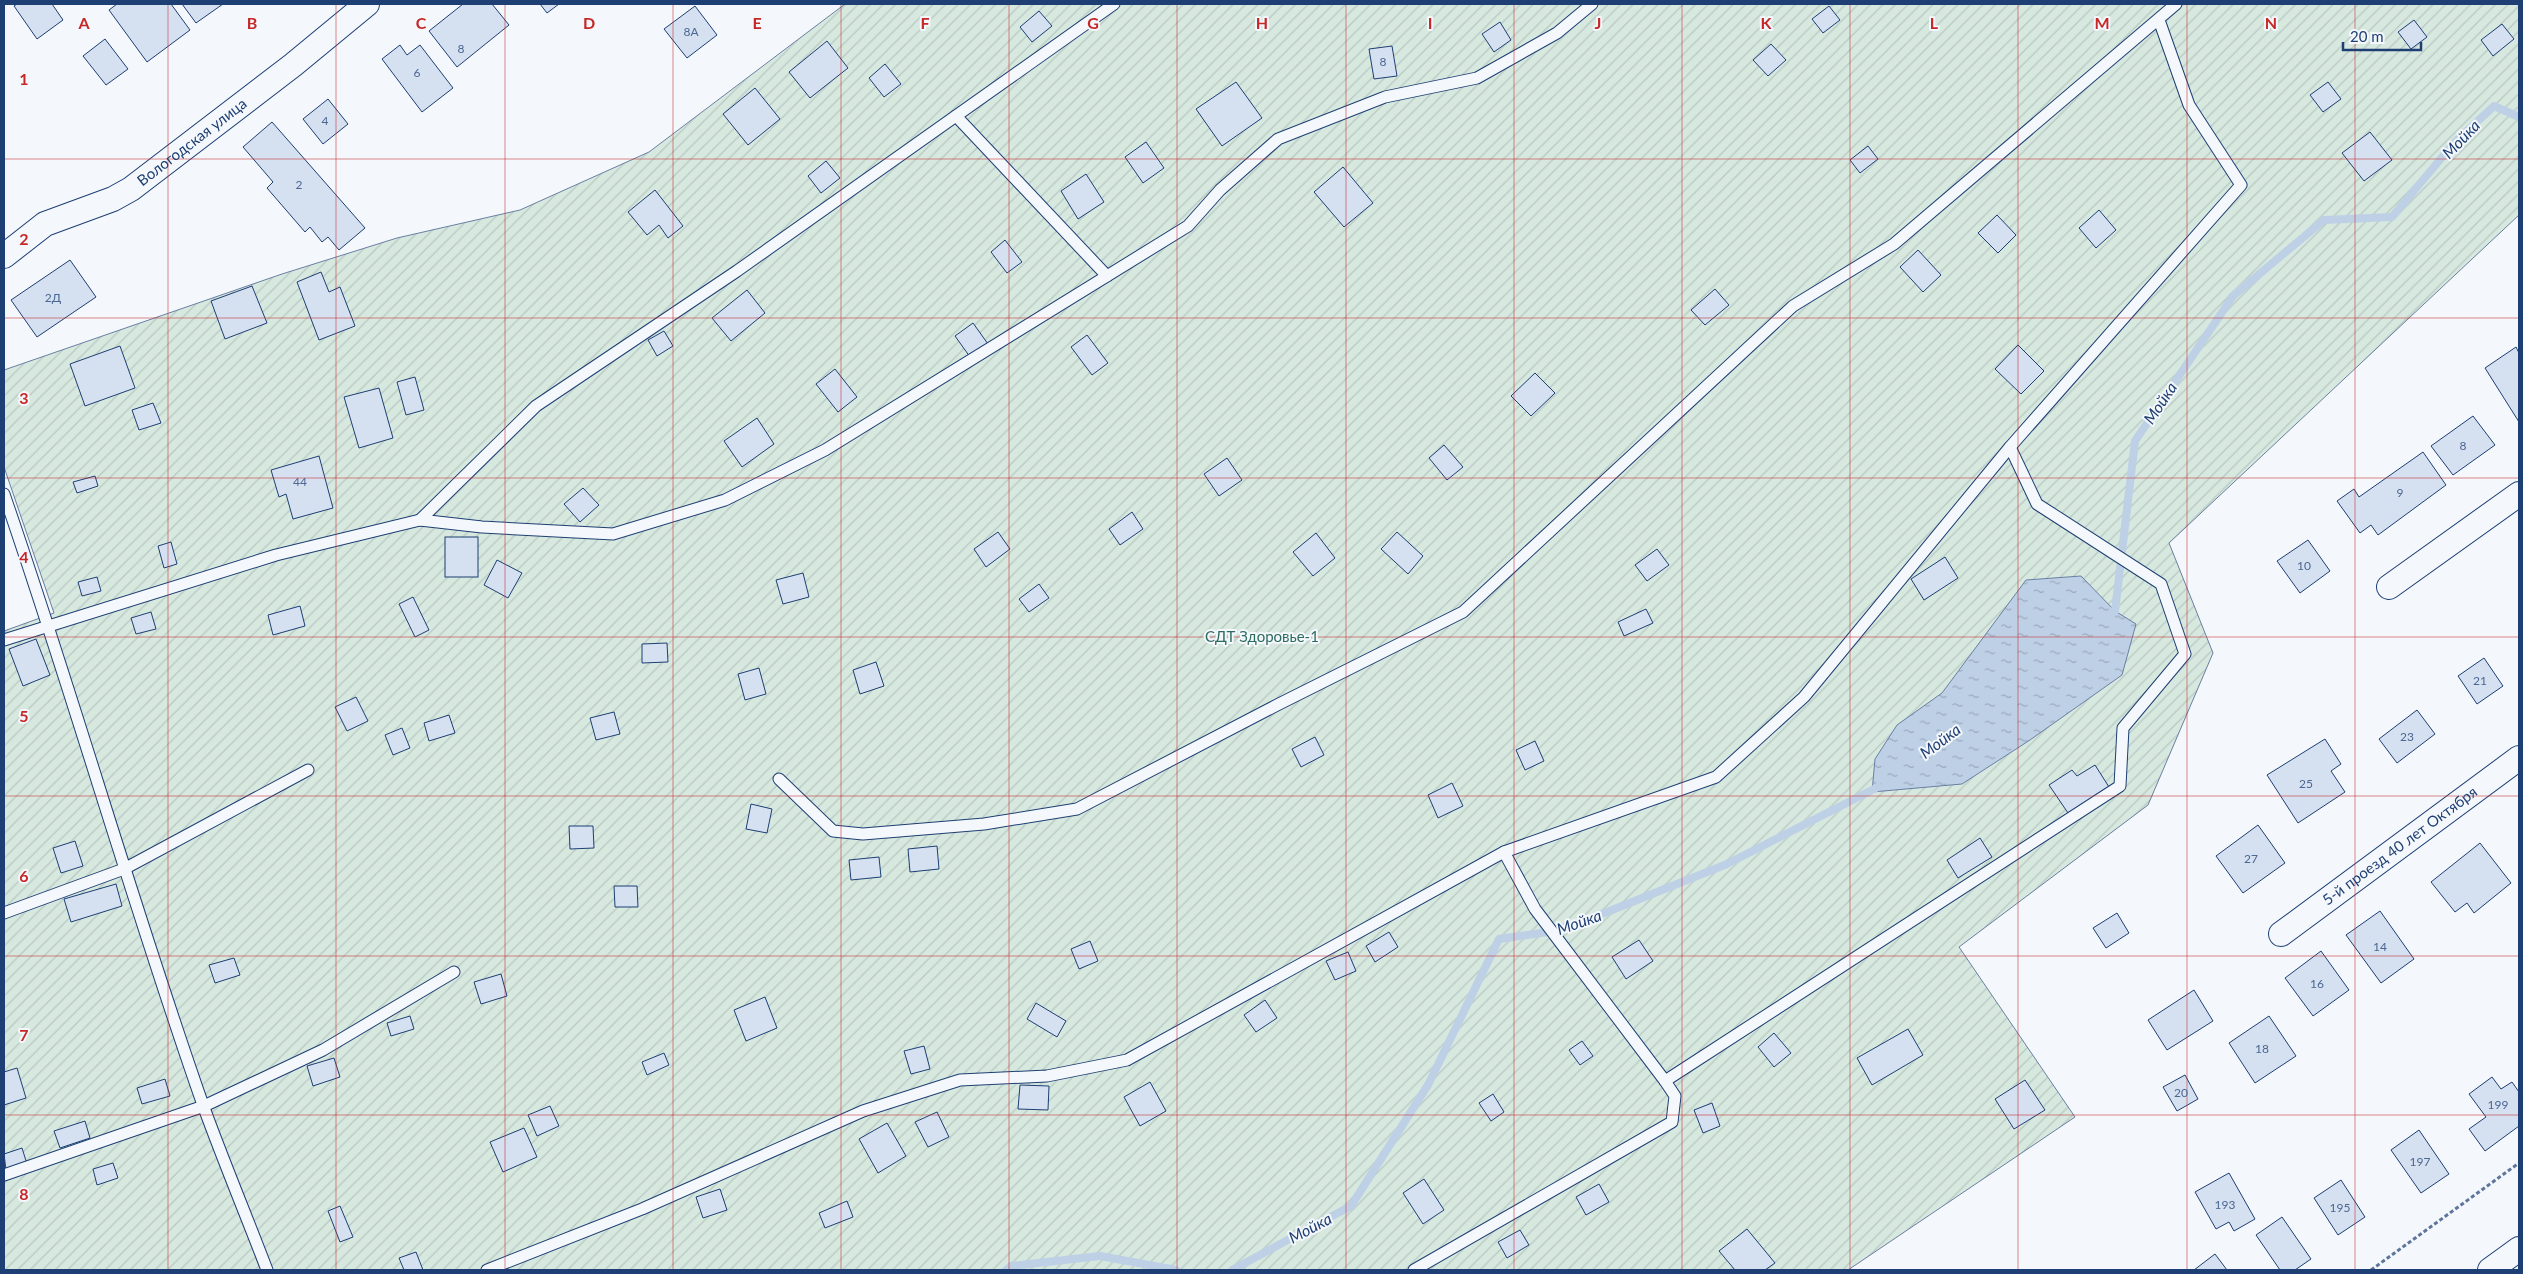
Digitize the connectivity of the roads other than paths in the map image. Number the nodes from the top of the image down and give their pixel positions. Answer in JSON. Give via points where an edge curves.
{"nodes":[{"id":1,"x":367,"y":4,"type":"edge"},
{"id":2,"x":1114,"y":4,"type":"edge"},
{"id":3,"x":1592,"y":4,"type":"edge"},
{"id":4,"x":2176,"y":4,"type":"edge"},
{"id":5,"x":2159,"y":20,"type":"junction"},
{"id":6,"x":956,"y":116,"type":"junction"},
{"id":7,"x":4,"y":256,"type":"edge"},
{"id":8,"x":1107,"y":276,"type":"junction"},
{"id":9,"x":2010,"y":447,"type":"junction"},
{"id":10,"x":4,"y":494,"type":"edge"},
{"id":11,"x":2519,"y":494,"type":"edge"},
{"id":12,"x":420,"y":520,"type":"junction"},
{"id":13,"x":2389,"y":587,"type":"dead end"},
{"id":14,"x":49,"y":624,"type":"junction"},
{"id":15,"x":4,"y":640,"type":"edge"},
{"id":16,"x":2519,"y":758,"type":"edge"},
{"id":17,"x":308,"y":770,"type":"dead end"},
{"id":18,"x":779,"y":779,"type":"dead end"},
{"id":19,"x":1504,"y":852,"type":"junction"},
{"id":20,"x":124,"y":869,"type":"junction"},
{"id":21,"x":4,"y":913,"type":"edge"},
{"id":22,"x":2281,"y":934,"type":"dead end"},
{"id":23,"x":454,"y":972,"type":"dead end"},
{"id":24,"x":1665,"y":1080,"type":"junction"},
{"id":25,"x":204,"y":1106,"type":"junction"},
{"id":26,"x":4,"y":1175,"type":"edge"},
{"id":27,"x":2519,"y":1249,"type":"edge"},
{"id":28,"x":267,"y":1270,"type":"edge"},
{"id":29,"x":487,"y":1270,"type":"edge"},
{"id":30,"x":1414,"y":1270,"type":"edge"},
{"id":31,"x":2490,"y":1270,"type":"edge"}],
"edges":[{"from":1,"to":7,"type":"street","name":"Вологодская улица","via":[[131,189],[45,224]]},
{"from":2,"to":6,"type":"lane"},
{"from":3,"to":8,"type":"lane","via":[[1557,33],[1477,78],[1385,97],[1278,139],[1220,190],[1188,226]]},
{"from":4,"to":5,"type":"lane"},
{"from":5,"to":9,"type":"lane","via":[[2189,105],[2241,185]]},
{"from":5,"to":18,"type":"lane","via":[[1894,244],[1793,306],[1463,612],[1077,810],[984,824],[863,834],[833,831]]},
{"from":6,"to":8,"type":"lane"},
{"from":6,"to":12,"type":"lane","via":[[737,271],[536,406]]},
{"from":8,"to":12,"type":"lane","via":[[825,450],[725,500],[613,534]]},
{"from":9,"to":19,"type":"lane","via":[[1804,697],[1716,777]]},
{"from":9,"to":24,"type":"lane","via":[[2037,504],[2161,584],[2184,654],[2123,728],[2120,786]]},
{"from":10,"to":14,"type":"lane"},
{"from":11,"to":13,"type":"street"},
{"from":12,"to":14,"type":"lane","via":[[276,555]]},
{"from":14,"to":15,"type":"lane"},
{"from":14,"to":20,"type":"lane"},
{"from":16,"to":22,"type":"street","name":"5-й проезд 40 лет Октября"},
{"from":17,"to":20,"type":"lane"},
{"from":19,"to":24,"type":"lane","via":[[1535,908]]},
{"from":19,"to":29,"type":"lane","via":[[1127,1060],[1047,1076],[960,1080],[863,1111],[642,1209]]},
{"from":20,"to":21,"type":"lane"},
{"from":20,"to":25,"type":"lane"},
{"from":23,"to":25,"type":"lane","via":[[323,1050]]},
{"from":24,"to":30,"type":"lane","via":[[1675,1096],[1672,1122]]},
{"from":25,"to":26,"type":"lane"},
{"from":25,"to":28,"type":"lane"},
{"from":27,"to":31,"type":"street"}]}
